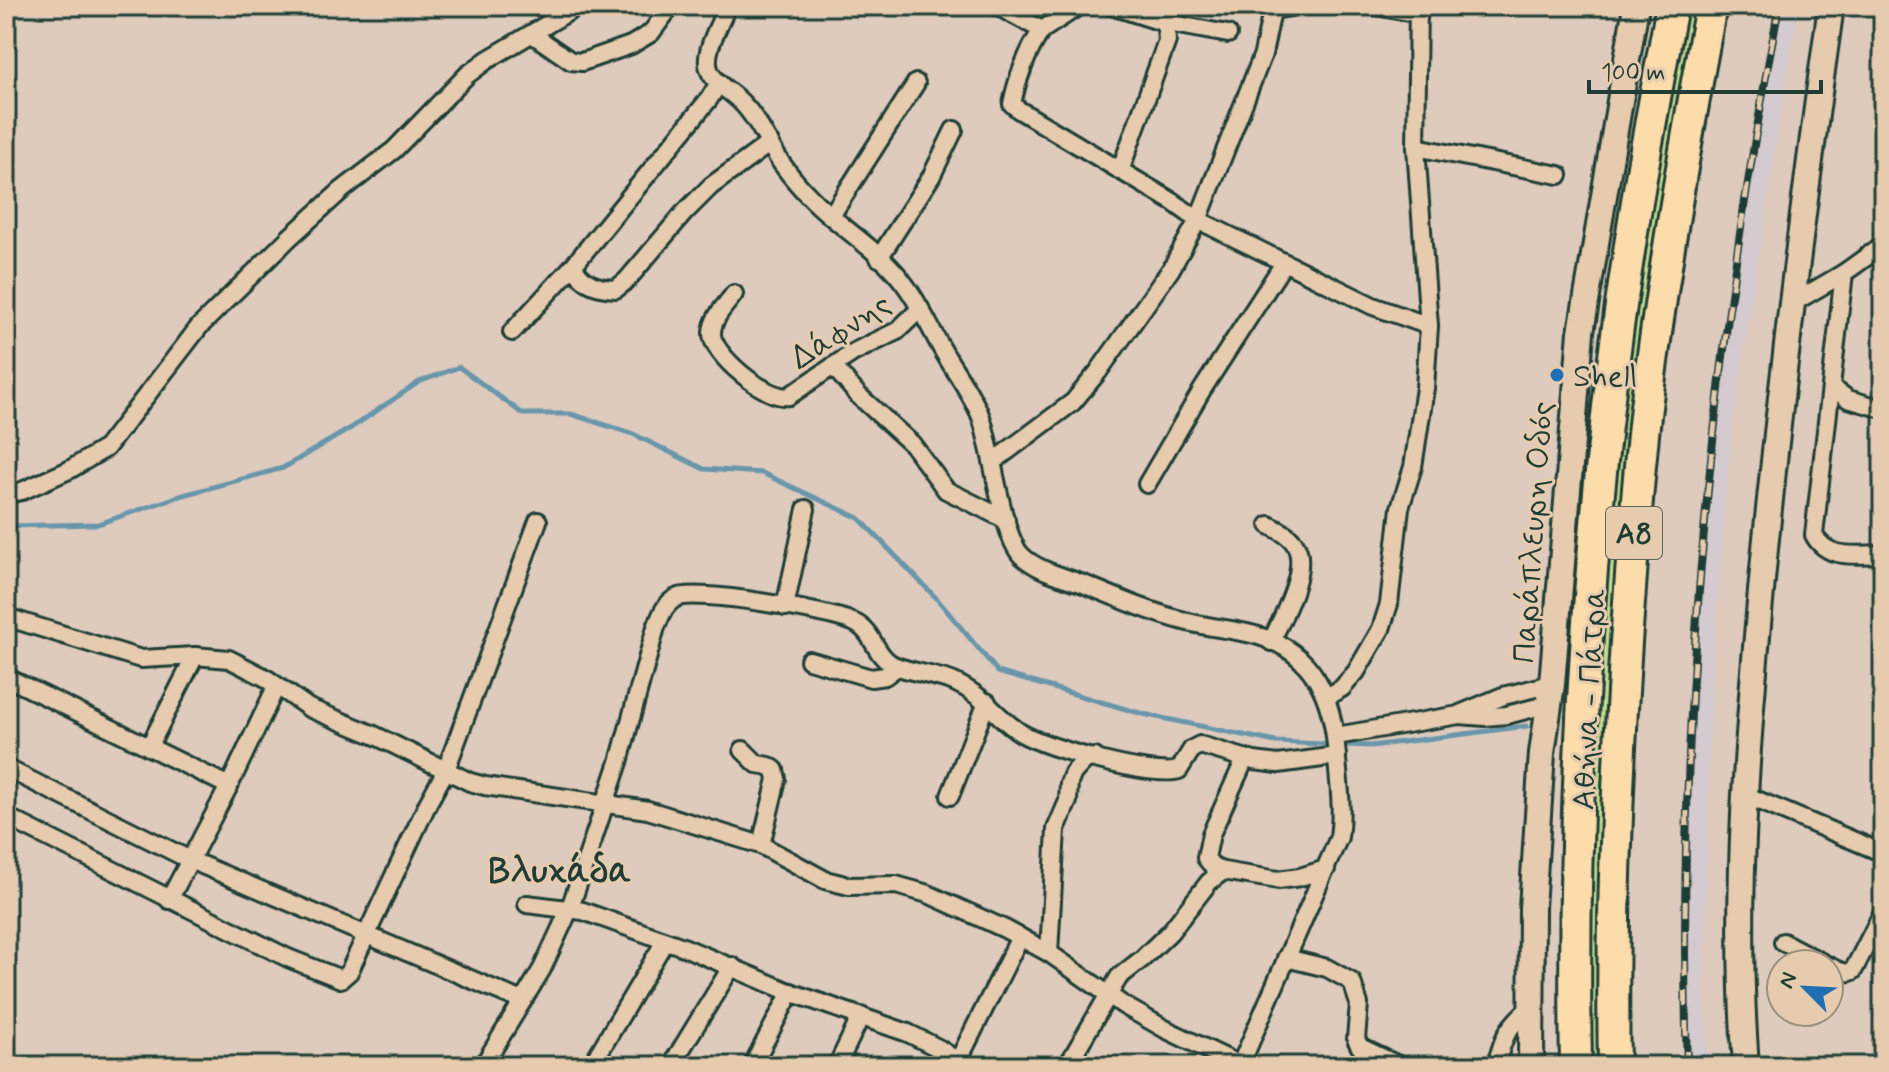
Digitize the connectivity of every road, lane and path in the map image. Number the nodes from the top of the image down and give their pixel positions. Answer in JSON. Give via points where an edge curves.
{"nodes":[{"id":1,"x":578,"y":6,"type":"edge"},
{"id":2,"x":671,"y":6,"type":"edge"},
{"id":3,"x":727,"y":6,"type":"edge"},
{"id":4,"x":997,"y":6,"type":"edge"},
{"id":5,"x":1079,"y":6,"type":"edge"},
{"id":6,"x":1112,"y":6,"type":"edge"},
{"id":7,"x":1297,"y":6,"type":"edge"},
{"id":8,"x":1376,"y":6,"type":"edge"},
{"id":9,"x":1636,"y":6,"type":"edge"},
{"id":10,"x":1672,"y":6,"type":"edge"},
{"id":11,"x":1711,"y":6,"type":"edge"},
{"id":12,"x":1831,"y":6,"type":"edge"},
{"id":13,"x":1273,"y":8,"type":"edge"},
{"id":14,"x":1418,"y":10,"type":"edge"},
{"id":15,"x":1162,"y":22,"type":"junction"},
{"id":16,"x":1042,"y":30,"type":"junction"},
{"id":17,"x":532,"y":34,"type":"junction"},
{"id":18,"x":1228,"y":34,"type":"dead end"},
{"id":19,"x":719,"y":83,"type":"junction"},
{"id":20,"x":916,"y":83,"type":"dead end"},
{"id":21,"x":954,"y":130,"type":"dead end"},
{"id":22,"x":770,"y":143,"type":"junction"},
{"id":23,"x":1416,"y":147,"type":"junction"},
{"id":24,"x":1120,"y":171,"type":"junction"},
{"id":25,"x":1559,"y":175,"type":"dead end"},
{"id":26,"x":831,"y":216,"type":"junction"},
{"id":27,"x":1198,"y":220,"type":"junction"},
{"id":28,"x":1883,"y":245,"type":"edge"},
{"id":29,"x":879,"y":258,"type":"junction"},
{"id":30,"x":1284,"y":263,"type":"junction"},
{"id":31,"x":573,"y":266,"type":"junction"},
{"id":32,"x":1844,"y":273,"type":"junction"},
{"id":33,"x":734,"y":294,"type":"dead end"},
{"id":34,"x":1791,"y":304,"type":"junction"},
{"id":35,"x":920,"y":309,"type":"junction"},
{"id":36,"x":1429,"y":326,"type":"junction"},
{"id":37,"x":512,"y":332,"type":"dead end"},
{"id":38,"x":833,"y":366,"type":"junction"},
{"id":39,"x":1831,"y":387,"type":"junction"},
{"id":40,"x":1883,"y":409,"type":"edge"},
{"id":41,"x":994,"y":461,"type":"junction"},
{"id":42,"x":1147,"y":484,"type":"dead end"},
{"id":43,"x":6,"y":494,"type":"edge"},
{"id":44,"x":806,"y":509,"type":"dead end"},
{"id":45,"x":1006,"y":520,"type":"junction"},
{"id":46,"x":538,"y":521,"type":"dead end"},
{"id":47,"x":1269,"y":525,"type":"dead end"},
{"id":48,"x":1883,"y":554,"type":"edge"},
{"id":49,"x":785,"y":607,"type":"junction"},
{"id":50,"x":6,"y":617,"type":"edge"},
{"id":51,"x":1271,"y":642,"type":"junction"},
{"id":52,"x":195,"y":656,"type":"junction"},
{"id":53,"x":809,"y":660,"type":"dead end"},
{"id":54,"x":897,"y":667,"type":"junction"},
{"id":55,"x":6,"y":677,"type":"edge"},
{"id":56,"x":276,"y":687,"type":"junction"},
{"id":57,"x":1551,"y":694,"type":"junction"},
{"id":58,"x":1327,"y":697,"type":"junction"},
{"id":59,"x":987,"y":702,"type":"junction"},
{"id":60,"x":1336,"y":736,"type":"junction"},
{"id":61,"x":149,"y":747,"type":"junction"},
{"id":62,"x":743,"y":750,"type":"dead end"},
{"id":63,"x":1337,"y":756,"type":"junction"},
{"id":64,"x":1095,"y":757,"type":"junction"},
{"id":65,"x":1245,"y":759,"type":"junction"},
{"id":66,"x":6,"y":768,"type":"edge"},
{"id":67,"x":446,"y":770,"type":"junction"},
{"id":68,"x":229,"y":786,"type":"junction"},
{"id":69,"x":1743,"y":794,"type":"junction"},
{"id":70,"x":950,"y":796,"type":"dead end"},
{"id":71,"x":605,"y":803,"type":"junction"},
{"id":72,"x":6,"y":820,"type":"edge"},
{"id":73,"x":761,"y":845,"type":"junction"},
{"id":74,"x":1883,"y":853,"type":"edge"},
{"id":75,"x":190,"y":860,"type":"junction"},
{"id":76,"x":1326,"y":869,"type":"junction"},
{"id":77,"x":1223,"y":871,"type":"junction"},
{"id":78,"x":169,"y":900,"type":"junction"},
{"id":79,"x":527,"y":904,"type":"dead end"},
{"id":80,"x":570,"y":908,"type":"junction"},
{"id":81,"x":1883,"y":912,"type":"edge"},
{"id":82,"x":367,"y":935,"type":"junction"},
{"id":83,"x":1020,"y":937,"type":"junction"},
{"id":84,"x":665,"y":941,"type":"junction"},
{"id":85,"x":1783,"y":942,"type":"dead end"},
{"id":86,"x":1794,"y":948,"type":"edge"},
{"id":87,"x":1049,"y":953,"type":"junction"},
{"id":88,"x":1286,"y":958,"type":"junction"},
{"id":89,"x":732,"y":966,"type":"junction"},
{"id":90,"x":1845,"y":973,"type":"edge"},
{"id":91,"x":791,"y":992,"type":"junction"},
{"id":92,"x":1108,"y":994,"type":"junction"},
{"id":93,"x":522,"y":1001,"type":"junction"},
{"id":94,"x":1531,"y":1007,"type":"junction"},
{"id":95,"x":861,"y":1016,"type":"junction"},
{"id":96,"x":961,"y":1064,"type":"edge"},
{"id":97,"x":483,"y":1066,"type":"edge"},
{"id":98,"x":591,"y":1066,"type":"edge"},
{"id":99,"x":671,"y":1066,"type":"edge"},
{"id":100,"x":752,"y":1066,"type":"edge"},
{"id":101,"x":837,"y":1066,"type":"edge"},
{"id":102,"x":1067,"y":1066,"type":"edge"},
{"id":103,"x":1240,"y":1066,"type":"edge"},
{"id":104,"x":1400,"y":1066,"type":"edge"},
{"id":105,"x":1496,"y":1066,"type":"edge"},
{"id":106,"x":1531,"y":1066,"type":"edge"},
{"id":107,"x":1576,"y":1066,"type":"edge"},
{"id":108,"x":1614,"y":1066,"type":"edge"},
{"id":109,"x":1746,"y":1066,"type":"edge"}],
"edges":[{"from":1,"to":17,"type":"street"},
{"from":2,"to":17,"type":"street","via":[[651,33],[582,62],[571,61]]},
{"from":3,"to":19,"type":"street","via":[[708,57],[708,68]]},
{"from":4,"to":16,"type":"street"},
{"from":5,"to":16,"type":"street"},
{"from":6,"to":15,"type":"street"},
{"from":7,"to":13,"type":"street"},
{"from":8,"to":14,"type":"street"},
{"from":9,"to":57,"type":"main road","name":"Παράπλευρη Οδός","via":[[1581,332]]},
{"from":10,"to":107,"type":"highway","name":"Αθήνα - Πάτρα","number":"Α8","via":[[1619,326],[1596,522],[1581,756]]},
{"from":11,"to":108,"type":"highway","name":"Αθήνα - Πάτρα","number":"Α8","via":[[1658,321],[1634,526],[1618,783]]},
{"from":12,"to":34,"type":"main road"},
{"from":13,"to":27,"type":"street","via":[[1263,54]]},
{"from":14,"to":23,"type":"street"},
{"from":15,"to":18,"type":"street"},
{"from":15,"to":24,"type":"street","via":[[1167,41]]},
{"from":16,"to":24,"type":"street","via":[[1012,104]]},
{"from":17,"to":43,"type":"street","via":[[467,75],[402,143],[290,237],[199,327],[106,448],[69,470]]},
{"from":19,"to":22,"type":"street","via":[[743,103]]},
{"from":19,"to":31,"type":"street"},
{"from":20,"to":26,"type":"street"},
{"from":21,"to":29,"type":"street"},
{"from":22,"to":26,"type":"street","via":[[791,176]]},
{"from":22,"to":31,"type":"street","via":[[711,186],[616,289],[590,285]]},
{"from":23,"to":25,"type":"street"},
{"from":23,"to":36,"type":"street"},
{"from":24,"to":27,"type":"street"},
{"from":26,"to":29,"type":"street"},
{"from":27,"to":30,"type":"street"},
{"from":27,"to":41,"type":"street","via":[[1171,269],[1073,402]]},
{"from":28,"to":32,"type":"street"},
{"from":29,"to":35,"type":"street","via":[[907,286]]},
{"from":30,"to":36,"type":"street"},
{"from":30,"to":42,"type":"street"},
{"from":31,"to":37,"type":"street"},
{"from":32,"to":34,"type":"street"},
{"from":32,"to":39,"type":"street"},
{"from":33,"to":38,"type":"street","name":"Δάφνης","via":[[716,318],[712,340],[761,388],[780,398],[789,396]]},
{"from":34,"to":69,"type":"main road"},
{"from":35,"to":38,"type":"street","name":"Δάφνης","via":[[897,331]]},
{"from":35,"to":41,"type":"street","via":[[974,401]]},
{"from":36,"to":58,"type":"street","via":[[1413,467],[1400,508],[1389,604],[1356,672]]},
{"from":38,"to":45,"type":"street","via":[[912,444],[939,484]]},
{"from":39,"to":40,"type":"street","via":[[1848,399]]},
{"from":39,"to":48,"type":"street","via":[[1814,535],[1830,554]]},
{"from":41,"to":45,"type":"street"},
{"from":44,"to":49,"type":"street"},
{"from":45,"to":51,"type":"street","via":[[1012,543],[1031,563],[1158,614]]},
{"from":46,"to":67,"type":"street"},
{"from":47,"to":51,"type":"street","via":[[1287,535],[1300,556]]},
{"from":49,"to":54,"type":"street","via":[[853,622]]},
{"from":49,"to":71,"type":"street","via":[[693,594],[665,606]]},
{"from":50,"to":52,"type":"street","via":[[141,659]]},
{"from":51,"to":58,"type":"street","via":[[1306,666]]},
{"from":52,"to":56,"type":"street","via":[[229,659]]},
{"from":52,"to":61,"type":"street"},
{"from":53,"to":54,"type":"street","via":[[871,678]]},
{"from":54,"to":59,"type":"street","via":[[953,682]]},
{"from":55,"to":61,"type":"street"},
{"from":56,"to":67,"type":"street","via":[[309,708]]},
{"from":56,"to":68,"type":"street"},
{"from":57,"to":60,"type":"street","via":[[1503,696],[1459,715]]},
{"from":57,"to":94,"type":"main road","name":"Παράπλευρη Οδός","via":[[1532,908]]},
{"from":58,"to":60,"type":"street"},
{"from":59,"to":64,"type":"street","via":[[1031,738]]},
{"from":59,"to":70,"type":"street"},
{"from":60,"to":63,"type":"street"},
{"from":61,"to":68,"type":"street"},
{"from":62,"to":73,"type":"street","via":[[757,764],[775,770],[777,779]]},
{"from":63,"to":65,"type":"street","via":[[1278,764]]},
{"from":63,"to":76,"type":"street","via":[[1340,826]]},
{"from":64,"to":65,"type":"street","via":[[1156,773],[1179,770],[1200,745]]},
{"from":64,"to":87,"type":"street","via":[[1073,773],[1056,829]]},
{"from":65,"to":77,"type":"street","via":[[1207,847],[1206,858]]},
{"from":66,"to":75,"type":"street"},
{"from":67,"to":71,"type":"street","via":[[485,786]]},
{"from":67,"to":82,"type":"street"},
{"from":68,"to":75,"type":"street"},
{"from":69,"to":74,"type":"street"},
{"from":69,"to":109,"type":"main road","via":[[1739,932]]},
{"from":71,"to":73,"type":"street","via":[[670,815]]},
{"from":71,"to":80,"type":"street"},
{"from":72,"to":78,"type":"street"},
{"from":73,"to":83,"type":"street","via":[[825,880],[911,889]]},
{"from":75,"to":78,"type":"street"},
{"from":75,"to":82,"type":"street"},
{"from":76,"to":77,"type":"street","via":[[1278,880]]},
{"from":76,"to":88,"type":"street"},
{"from":77,"to":92,"type":"street"},
{"from":78,"to":82,"type":"street","via":[[341,979]]},
{"from":79,"to":80,"type":"street"},
{"from":80,"to":84,"type":"street"},
{"from":80,"to":93,"type":"street"},
{"from":81,"to":90,"type":"street","via":[[1853,971]]},
{"from":82,"to":93,"type":"street"},
{"from":83,"to":87,"type":"street"},
{"from":83,"to":96,"type":"street"},
{"from":84,"to":89,"type":"street"},
{"from":84,"to":98,"type":"street"},
{"from":85,"to":86,"type":"street"},
{"from":87,"to":92,"type":"street"},
{"from":88,"to":103,"type":"street"},
{"from":88,"to":104,"type":"street","via":[[1327,968],[1352,982],[1359,1004],[1360,1047]]},
{"from":89,"to":91,"type":"street"},
{"from":89,"to":99,"type":"street"},
{"from":91,"to":95,"type":"street"},
{"from":91,"to":100,"type":"street"},
{"from":92,"to":102,"type":"street"},
{"from":92,"to":103,"type":"street"},
{"from":93,"to":97,"type":"street"},
{"from":94,"to":105,"type":"street","via":[[1504,1036]]},
{"from":94,"to":106,"type":"main road","name":"Παράπλευρη Οδός"},
{"from":95,"to":96,"type":"street","via":[[923,1040]]},
{"from":95,"to":101,"type":"street"}]}
